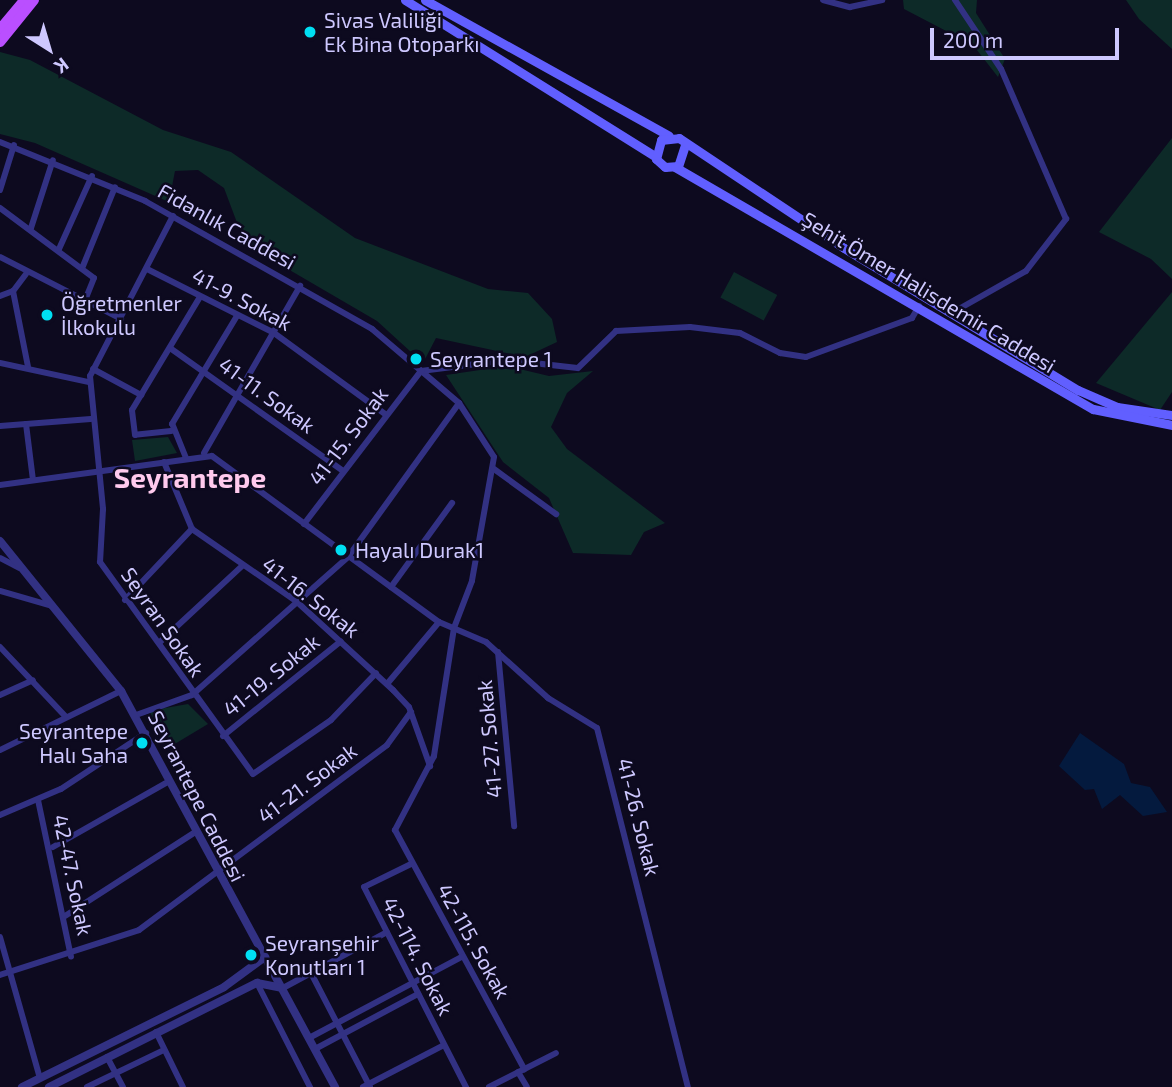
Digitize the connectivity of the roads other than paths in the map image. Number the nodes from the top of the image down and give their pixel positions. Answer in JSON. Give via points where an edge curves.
{"nodes":[{"id":1,"x":24,"y":0,"type":"edge"},
{"id":2,"x":33,"y":0,"type":"edge"},
{"id":3,"x":405,"y":0,"type":"edge"},
{"id":4,"x":425,"y":0,"type":"edge"},
{"id":5,"x":823,"y":0,"type":"edge"},
{"id":6,"x":882,"y":0,"type":"edge"},
{"id":7,"x":955,"y":0,"type":"edge"},
{"id":8,"x":0,"y":29,"type":"edge"},
{"id":9,"x":0,"y":42,"type":"edge"},
{"id":10,"x":669,"y":136,"type":"junction"},
{"id":11,"x":0,"y":142,"type":"edge"},
{"id":12,"x":14,"y":145,"type":"junction"},
{"id":13,"x":685,"y":145,"type":"junction"},
{"id":14,"x":656,"y":158,"type":"junction"},
{"id":15,"x":53,"y":160,"type":"junction"},
{"id":16,"x":676,"y":167,"type":"junction"},
{"id":17,"x":92,"y":176,"type":"junction"},
{"id":18,"x":115,"y":187,"type":"junction"},
{"id":19,"x":0,"y":190,"type":"edge"},
{"id":20,"x":0,"y":208,"type":"edge"},
{"id":21,"x":173,"y":216,"type":"junction"},
{"id":22,"x":31,"y":228,"type":"junction"},
{"id":23,"x":60,"y":249,"type":"junction"},
{"id":24,"x":0,"y":257,"type":"edge"},
{"id":25,"x":83,"y":266,"type":"junction"},
{"id":26,"x":147,"y":269,"type":"junction"},
{"id":27,"x":26,"y":274,"type":"junction"},
{"id":28,"x":300,"y":286,"type":"junction"},
{"id":29,"x":13,"y":291,"type":"junction"},
{"id":30,"x":0,"y":296,"type":"edge"},
{"id":31,"x":200,"y":297,"type":"junction"},
{"id":32,"x":84,"y":303,"type":"junction"},
{"id":33,"x":919,"y":306,"type":"junction"},
{"id":34,"x":950,"y":313,"type":"junction"},
{"id":35,"x":237,"y":316,"type":"junction"},
{"id":36,"x":121,"y":319,"type":"junction"},
{"id":37,"x":274,"y":333,"type":"junction"},
{"id":38,"x":170,"y":348,"type":"junction"},
{"id":39,"x":0,"y":363,"type":"edge"},
{"id":40,"x":28,"y":367,"type":"junction"},
{"id":41,"x":93,"y":369,"type":"junction"},
{"id":42,"x":204,"y":370,"type":"junction"},
{"id":43,"x":421,"y":371,"type":"junction"},
{"id":44,"x":89,"y":382,"type":"junction"},
{"id":45,"x":141,"y":395,"type":"junction"},
{"id":46,"x":238,"y":396,"type":"junction"},
{"id":47,"x":459,"y":403,"type":"junction"},
{"id":48,"x":385,"y":414,"type":"junction"},
{"id":49,"x":1172,"y":415,"type":"edge"},
{"id":50,"x":91,"y":419,"type":"junction"},
{"id":51,"x":26,"y":425,"type":"junction"},
{"id":52,"x":1172,"y":425,"type":"edge"},
{"id":53,"x":0,"y":426,"type":"edge"},
{"id":54,"x":171,"y":431,"type":"junction"},
{"id":55,"x":204,"y":453,"type":"junction"},
{"id":56,"x":186,"y":458,"type":"junction"},
{"id":57,"x":164,"y":462,"type":"junction"},
{"id":58,"x":494,"y":469,"type":"junction"},
{"id":59,"x":100,"y":471,"type":"junction"},
{"id":60,"x":343,"y":471,"type":"junction"},
{"id":61,"x":33,"y":480,"type":"junction"},
{"id":62,"x":0,"y":485,"type":"edge"},
{"id":63,"x":452,"y":503,"type":"dead end"},
{"id":64,"x":556,"y":514,"type":"dead end"},
{"id":65,"x":304,"y":524,"type":"junction"},
{"id":66,"x":192,"y":529,"type":"junction"},
{"id":67,"x":0,"y":541,"type":"edge"},
{"id":68,"x":348,"y":557,"type":"junction"},
{"id":69,"x":0,"y":558,"type":"edge"},
{"id":70,"x":242,"y":566,"type":"junction"},
{"id":71,"x":24,"y":569,"type":"junction"},
{"id":72,"x":391,"y":587,"type":"junction"},
{"id":73,"x":0,"y":591,"type":"edge"},
{"id":74,"x":125,"y":600,"type":"junction"},
{"id":75,"x":296,"y":601,"type":"junction"},
{"id":76,"x":57,"y":607,"type":"junction"},
{"id":77,"x":439,"y":622,"type":"junction"},
{"id":78,"x":454,"y":628,"type":"junction"},
{"id":79,"x":341,"y":640,"type":"junction"},
{"id":80,"x":160,"y":642,"type":"junction"},
{"id":81,"x":0,"y":647,"type":"edge"},
{"id":82,"x":497,"y":650,"type":"junction"},
{"id":83,"x":376,"y":673,"type":"junction"},
{"id":84,"x":33,"y":680,"type":"junction"},
{"id":85,"x":387,"y":684,"type":"junction"},
{"id":86,"x":121,"y":691,"type":"junction"},
{"id":87,"x":0,"y":695,"type":"edge"},
{"id":88,"x":192,"y":695,"type":"junction"},
{"id":89,"x":411,"y":712,"type":"junction"},
{"id":90,"x":135,"y":715,"type":"junction"},
{"id":91,"x":65,"y":716,"type":"junction"},
{"id":92,"x":146,"y":733,"type":"junction"},
{"id":93,"x":223,"y":736,"type":"junction"},
{"id":94,"x":0,"y":750,"type":"edge"},
{"id":95,"x":431,"y":767,"type":"junction"},
{"id":96,"x":166,"y":783,"type":"junction"},
{"id":97,"x":38,"y":800,"type":"junction"},
{"id":98,"x":0,"y":815,"type":"edge"},
{"id":99,"x":514,"y":826,"type":"dead end"},
{"id":100,"x":194,"y":834,"type":"junction"},
{"id":101,"x":53,"y":847,"type":"junction"},
{"id":102,"x":411,"y":864,"type":"junction"},
{"id":103,"x":216,"y":874,"type":"junction"},
{"id":104,"x":65,"y":916,"type":"junction"},
{"id":105,"x":387,"y":932,"type":"junction"},
{"id":106,"x":0,"y":937,"type":"edge"},
{"id":107,"x":463,"y":956,"type":"junction"},
{"id":108,"x":71,"y":957,"type":"junction"},
{"id":109,"x":265,"y":957,"type":"junction"},
{"id":110,"x":311,"y":973,"type":"junction"},
{"id":111,"x":4,"y":974,"type":"edge"},
{"id":112,"x":257,"y":983,"type":"junction"},
{"id":113,"x":412,"y":983,"type":"junction"},
{"id":114,"x":283,"y":988,"type":"junction"},
{"id":115,"x":418,"y":994,"type":"junction"},
{"id":116,"x":337,"y":1024,"type":"junction"},
{"id":117,"x":156,"y":1032,"type":"junction"},
{"id":118,"x":342,"y":1034,"type":"junction"},
{"id":119,"x":309,"y":1038,"type":"junction"},
{"id":120,"x":444,"y":1045,"type":"junction"},
{"id":121,"x":315,"y":1049,"type":"junction"},
{"id":122,"x":164,"y":1050,"type":"junction"},
{"id":123,"x":556,"y":1053,"type":"dead end"},
{"id":124,"x":107,"y":1057,"type":"junction"},
{"id":125,"x":521,"y":1070,"type":"junction"},
{"id":126,"x":116,"y":1073,"type":"junction"},
{"id":127,"x":40,"y":1078,"type":"junction"},
{"id":128,"x":367,"y":1086,"type":"edge"},
{"id":129,"x":22,"y":1087,"type":"edge"},
{"id":130,"x":49,"y":1087,"type":"edge"},
{"id":131,"x":88,"y":1087,"type":"edge"},
{"id":132,"x":123,"y":1087,"type":"edge"},
{"id":133,"x":183,"y":1087,"type":"edge"},
{"id":134,"x":310,"y":1087,"type":"edge"},
{"id":135,"x":335,"y":1087,"type":"edge"},
{"id":136,"x":466,"y":1087,"type":"edge"},
{"id":137,"x":489,"y":1087,"type":"edge"},
{"id":138,"x":527,"y":1087,"type":"edge"},
{"id":139,"x":688,"y":1087,"type":"edge"}],
"edges":[{"from":1,"to":8,"type":"main road"},
{"from":2,"to":9,"type":"main road"},
{"from":3,"to":14,"type":"main road"},
{"from":4,"to":10,"type":"main road"},
{"from":5,"to":6,"type":"street","via":[[850,7]]},
{"from":7,"to":34,"type":"street","via":[[1001,69],[1066,219],[1026,271]]},
{"from":10,"to":13,"type":"main road"},
{"from":10,"to":14,"type":"main road","via":[[657,144]]},
{"from":11,"to":12,"type":"street","name":"Fidanlık Caddesi"},
{"from":12,"to":15,"type":"street","name":"Fidanlık Caddesi"},
{"from":12,"to":19,"type":"street"},
{"from":13,"to":16,"type":"main road","via":[[686,157]]},
{"from":13,"to":34,"type":"main road","name":"Şehit Ömer Halisdemir Caddesi"},
{"from":14,"to":16,"type":"main road"},
{"from":15,"to":17,"type":"street","name":"Fidanlık Caddesi"},
{"from":15,"to":22,"type":"street"},
{"from":16,"to":33,"type":"main road","name":"Şehit Ömer Halisdemir Caddesi"},
{"from":17,"to":18,"type":"street","name":"Fidanlık Caddesi"},
{"from":17,"to":23,"type":"street"},
{"from":18,"to":21,"type":"street","name":"Fidanlık Caddesi"},
{"from":18,"to":25,"type":"street"},
{"from":20,"to":22,"type":"street"},
{"from":21,"to":26,"type":"street"},
{"from":21,"to":28,"type":"street","name":"Fidanlık Caddesi"},
{"from":22,"to":23,"type":"street"},
{"from":23,"to":25,"type":"street"},
{"from":24,"to":27,"type":"street"},
{"from":25,"to":32,"type":"street","via":[[94,285]]},
{"from":26,"to":31,"type":"street","name":"41-9. Sokak"},
{"from":26,"to":36,"type":"street"},
{"from":27,"to":29,"type":"street"},
{"from":27,"to":32,"type":"street"},
{"from":28,"to":37,"type":"street"},
{"from":28,"to":43,"type":"street","name":"Fidanlık Caddesi","via":[[372,329]]},
{"from":29,"to":30,"type":"street"},
{"from":29,"to":40,"type":"street"},
{"from":31,"to":35,"type":"street","name":"41-9. Sokak"},
{"from":31,"to":38,"type":"street"},
{"from":32,"to":36,"type":"street"},
{"from":33,"to":43,"type":"street","via":[[912,318],[806,357],[780,353],[740,333],[690,327],[617,331],[578,368],[507,360]]},
{"from":33,"to":52,"type":"main road","name":"Şehit Ömer Halisdemir Caddesi","via":[[1093,409]]},
{"from":34,"to":49,"type":"main road","name":"Şehit Ömer Halisdemir Caddesi","via":[[1102,401]]},
{"from":35,"to":37,"type":"street","name":"41-9. Sokak"},
{"from":35,"to":42,"type":"street"},
{"from":36,"to":41,"type":"street"},
{"from":37,"to":46,"type":"street"},
{"from":37,"to":48,"type":"street","name":"41-9. Sokak"},
{"from":38,"to":42,"type":"street","name":"41-11. Sokak"},
{"from":38,"to":45,"type":"street"},
{"from":39,"to":40,"type":"street"},
{"from":40,"to":44,"type":"street"},
{"from":41,"to":44,"type":"street"},
{"from":41,"to":45,"type":"street"},
{"from":42,"to":46,"type":"street","name":"41-11. Sokak"},
{"from":42,"to":54,"type":"street"},
{"from":43,"to":47,"type":"street","name":"Fidanlık Caddesi"},
{"from":43,"to":48,"type":"street","name":"41-15. Sokak"},
{"from":44,"to":50,"type":"street","name":"Seyran Sokak"},
{"from":45,"to":54,"type":"street","via":[[132,410],[135,435]]},
{"from":46,"to":55,"type":"street"},
{"from":46,"to":60,"type":"street","name":"41-11. Sokak"},
{"from":47,"to":58,"type":"street","name":"Fidanlık Caddesi","via":[[494,457]]},
{"from":47,"to":68,"type":"street"},
{"from":48,"to":60,"type":"street","name":"41-15. Sokak"},
{"from":50,"to":51,"type":"street"},
{"from":50,"to":59,"type":"street","name":"Seyran Sokak"},
{"from":51,"to":53,"type":"street"},
{"from":51,"to":61,"type":"street"},
{"from":54,"to":56,"type":"street"},
{"from":55,"to":56,"type":"street"},
{"from":55,"to":65,"type":"street","name":"41-26. Sokak"},
{"from":56,"to":57,"type":"street"},
{"from":57,"to":59,"type":"street"},
{"from":57,"to":66,"type":"street"},
{"from":58,"to":64,"type":"street"},
{"from":58,"to":78,"type":"street","via":[[472,581]]},
{"from":59,"to":61,"type":"street"},
{"from":59,"to":74,"type":"street","name":"Seyran Sokak","via":[[100,562]]},
{"from":60,"to":65,"type":"street","name":"41-15. Sokak"},
{"from":61,"to":62,"type":"street"},
{"from":63,"to":72,"type":"street"},
{"from":65,"to":68,"type":"street","name":"41-26. Sokak"},
{"from":66,"to":70,"type":"street","name":"41-16. Sokak"},
{"from":66,"to":74,"type":"street"},
{"from":67,"to":71,"type":"street","name":"Seyrantepe Caddesi"},
{"from":68,"to":72,"type":"street","name":"41-26. Sokak"},
{"from":68,"to":75,"type":"street"},
{"from":69,"to":71,"type":"street"},
{"from":70,"to":75,"type":"street","name":"41-16. Sokak"},
{"from":70,"to":80,"type":"street"},
{"from":71,"to":76,"type":"street","name":"Seyrantepe Caddesi"},
{"from":72,"to":77,"type":"street","name":"41-26. Sokak"},
{"from":73,"to":76,"type":"street"},
{"from":74,"to":80,"type":"street","name":"Seyran Sokak"},
{"from":75,"to":79,"type":"street","name":"41-16. Sokak"},
{"from":75,"to":88,"type":"street"},
{"from":76,"to":86,"type":"street","name":"Seyrantepe Caddesi"},
{"from":77,"to":78,"type":"street","name":"41-26. Sokak"},
{"from":77,"to":85,"type":"street"},
{"from":78,"to":82,"type":"street","name":"41-26. Sokak"},
{"from":78,"to":95,"type":"street"},
{"from":79,"to":83,"type":"street","name":"41-16. Sokak"},
{"from":79,"to":93,"type":"street","name":"41-19. Sokak"},
{"from":80,"to":88,"type":"street","name":"Seyran Sokak"},
{"from":81,"to":84,"type":"street"},
{"from":82,"to":99,"type":"street","name":"41-27. Sokak"},
{"from":82,"to":139,"type":"street","name":"41-26. Sokak","via":[[548,698],[597,728],[602,738]]},
{"from":83,"to":85,"type":"street","name":"41-16. Sokak"},
{"from":83,"to":93,"type":"street","name":"Seyran Sokak","via":[[331,720],[253,775]]},
{"from":84,"to":87,"type":"street"},
{"from":84,"to":91,"type":"street"},
{"from":85,"to":89,"type":"street","name":"41-16. Sokak"},
{"from":86,"to":90,"type":"street","name":"Seyrantepe Caddesi"},
{"from":86,"to":91,"type":"street"},
{"from":88,"to":90,"type":"street"},
{"from":88,"to":93,"type":"street","name":"Seyran Sokak"},
{"from":89,"to":95,"type":"street","name":"41-16. Sokak"},
{"from":89,"to":103,"type":"street","name":"41-21. Sokak","via":[[387,745]]},
{"from":90,"to":92,"type":"street","name":"Seyrantepe Caddesi"},
{"from":91,"to":94,"type":"street"},
{"from":92,"to":96,"type":"street","name":"Seyrantepe Caddesi"},
{"from":92,"to":97,"type":"street"},
{"from":95,"to":102,"type":"street","name":"42-115. Sokak","via":[[395,830]]},
{"from":96,"to":100,"type":"street","name":"Seyrantepe Caddesi"},
{"from":96,"to":101,"type":"street"},
{"from":97,"to":98,"type":"street"},
{"from":97,"to":101,"type":"street","name":"42-47. Sokak"},
{"from":100,"to":103,"type":"street","name":"Seyrantepe Caddesi"},
{"from":100,"to":104,"type":"street"},
{"from":101,"to":104,"type":"street","name":"42-47. Sokak"},
{"from":102,"to":105,"type":"street","name":"42-114. Sokak","via":[[364,887]]},
{"from":102,"to":107,"type":"street","name":"42-115. Sokak"},
{"from":103,"to":108,"type":"street","name":"41-21. Sokak","via":[[130,935]]},
{"from":103,"to":109,"type":"street","name":"Seyrantepe Caddesi"},
{"from":104,"to":108,"type":"street","name":"42-47. Sokak"},
{"from":105,"to":110,"type":"street"},
{"from":105,"to":113,"type":"street","name":"42-114. Sokak"},
{"from":106,"to":111,"type":"street"},
{"from":107,"to":113,"type":"street"},
{"from":107,"to":125,"type":"street","name":"42-115. Sokak"},
{"from":108,"to":111,"type":"street","name":"41-21. Sokak"},
{"from":109,"to":114,"type":"street","name":"Seyrantepe Caddesi"},
{"from":109,"to":127,"type":"street","via":[[224,987]]},
{"from":110,"to":114,"type":"street"},
{"from":110,"to":116,"type":"street"},
{"from":111,"to":127,"type":"street"},
{"from":112,"to":114,"type":"street"},
{"from":112,"to":117,"type":"street"},
{"from":112,"to":134,"type":"street"},
{"from":113,"to":115,"type":"street","name":"42-114. Sokak"},
{"from":113,"to":116,"type":"street"},
{"from":114,"to":119,"type":"street","name":"Seyrantepe Caddesi"},
{"from":115,"to":118,"type":"street"},
{"from":115,"to":120,"type":"street","name":"42-114. Sokak"},
{"from":116,"to":118,"type":"street"},
{"from":116,"to":119,"type":"street"},
{"from":117,"to":122,"type":"street"},
{"from":117,"to":124,"type":"street"},
{"from":118,"to":121,"type":"street"},
{"from":118,"to":128,"type":"street"},
{"from":119,"to":121,"type":"street","name":"Seyrantepe Caddesi"},
{"from":120,"to":128,"type":"street"},
{"from":120,"to":136,"type":"street","name":"42-114. Sokak"},
{"from":121,"to":135,"type":"street","name":"Seyrantepe Caddesi"},
{"from":122,"to":126,"type":"street"},
{"from":122,"to":133,"type":"street"},
{"from":123,"to":125,"type":"street"},
{"from":124,"to":126,"type":"street"},
{"from":124,"to":130,"type":"street"},
{"from":125,"to":137,"type":"street"},
{"from":125,"to":138,"type":"street","name":"42-115. Sokak"},
{"from":126,"to":131,"type":"street"},
{"from":126,"to":132,"type":"street"},
{"from":127,"to":129,"type":"street"}]}
